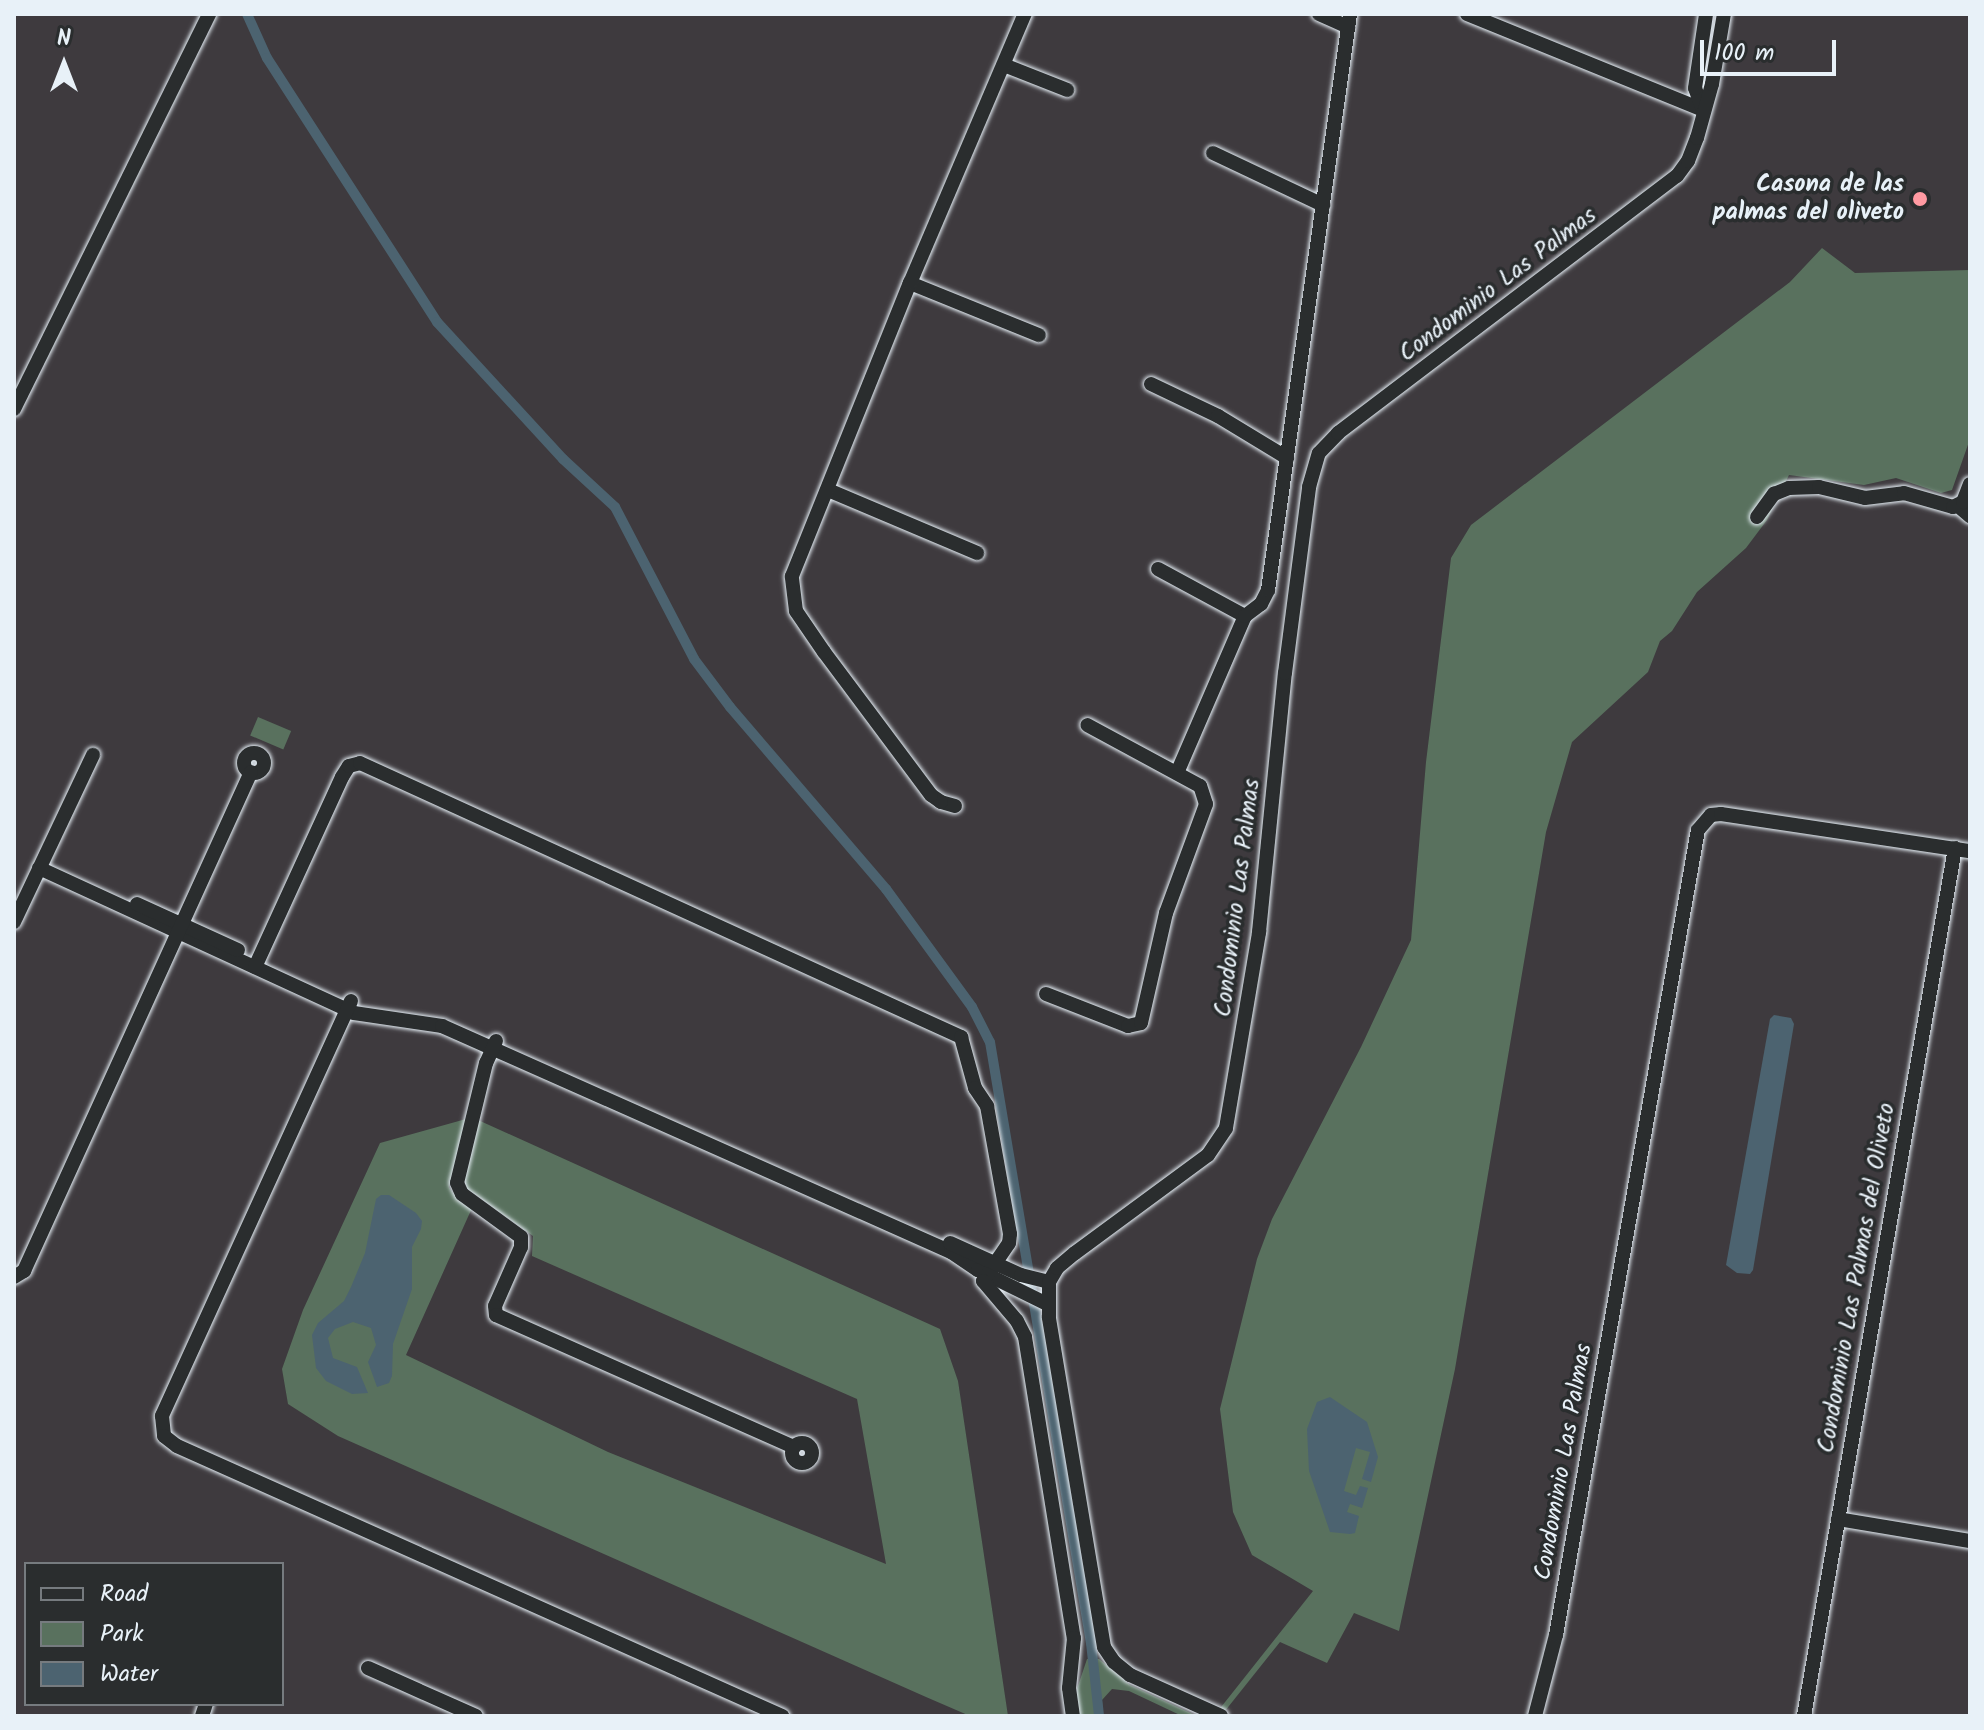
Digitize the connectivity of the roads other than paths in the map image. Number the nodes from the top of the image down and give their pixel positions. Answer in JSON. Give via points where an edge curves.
{"nodes":[{"id":1,"x":209,"y":14,"type":"edge"},
{"id":2,"x":1025,"y":14,"type":"edge"},
{"id":3,"x":1319,"y":14,"type":"edge"},
{"id":4,"x":1467,"y":14,"type":"edge"},
{"id":5,"x":1706,"y":14,"type":"edge"},
{"id":6,"x":1724,"y":14,"type":"edge"},
{"id":7,"x":1349,"y":21,"type":"edge"},
{"id":8,"x":1004,"y":65,"type":"junction"},
{"id":9,"x":1067,"y":90,"type":"dead end"},
{"id":10,"x":1703,"y":110,"type":"junction"},
{"id":11,"x":1213,"y":153,"type":"dead end"},
{"id":12,"x":1323,"y":205,"type":"junction"},
{"id":13,"x":910,"y":283,"type":"junction"},
{"id":14,"x":1039,"y":335,"type":"dead end"},
{"id":15,"x":1151,"y":384,"type":"dead end"},
{"id":16,"x":14,"y":409,"type":"edge"},
{"id":17,"x":1287,"y":458,"type":"junction"},
{"id":18,"x":1970,"y":484,"type":"edge"},
{"id":19,"x":828,"y":490,"type":"junction"},
{"id":20,"x":1958,"y":506,"type":"junction"},
{"id":21,"x":1970,"y":516,"type":"edge"},
{"id":22,"x":1757,"y":517,"type":"dead end"},
{"id":23,"x":977,"y":553,"type":"dead end"},
{"id":24,"x":1158,"y":569,"type":"dead end"},
{"id":25,"x":1245,"y":616,"type":"junction"},
{"id":26,"x":1087,"y":725,"type":"dead end"},
{"id":27,"x":93,"y":755,"type":"dead end"},
{"id":28,"x":251,"y":772,"type":"dead end"},
{"id":29,"x":1177,"y":773,"type":"junction"},
{"id":30,"x":955,"y":806,"type":"dead end"},
{"id":31,"x":1955,"y":848,"type":"junction"},
{"id":32,"x":1970,"y":851,"type":"edge"},
{"id":33,"x":40,"y":864,"type":"junction"},
{"id":34,"x":14,"y":922,"type":"edge"},
{"id":35,"x":178,"y":928,"type":"junction"},
{"id":36,"x":257,"y":963,"type":"junction"},
{"id":37,"x":1046,"y":994,"type":"dead end"},
{"id":38,"x":352,"y":1007,"type":"junction"},
{"id":39,"x":494,"y":1045,"type":"junction"},
{"id":40,"x":990,"y":1268,"type":"junction"},
{"id":41,"x":14,"y":1277,"type":"edge"},
{"id":42,"x":1049,"y":1282,"type":"junction"},
{"id":43,"x":1032,"y":1289,"type":"junction"},
{"id":44,"x":794,"y":1447,"type":"dead end"},
{"id":45,"x":1838,"y":1519,"type":"junction"},
{"id":46,"x":1970,"y":1541,"type":"edge"},
{"id":47,"x":368,"y":1668,"type":"dead end"},
{"id":48,"x":476,"y":1716,"type":"edge"},
{"id":49,"x":782,"y":1716,"type":"edge"},
{"id":50,"x":1073,"y":1716,"type":"edge"},
{"id":51,"x":1221,"y":1716,"type":"edge"},
{"id":52,"x":1535,"y":1716,"type":"edge"},
{"id":53,"x":1804,"y":1716,"type":"edge"}],
"edges":[{"from":1,"to":16,"type":"street"},
{"from":2,"to":8,"type":"street"},
{"from":3,"to":7,"type":"street"},
{"from":4,"to":10,"type":"street"},
{"from":5,"to":10,"type":"street","name":"Condominio Las Palmas","via":[[1695,88]]},
{"from":6,"to":10,"type":"street","name":"Condominio Las Palmas"},
{"from":7,"to":12,"type":"street"},
{"from":8,"to":9,"type":"street"},
{"from":8,"to":13,"type":"street"},
{"from":10,"to":42,"type":"street","name":"Condominio Las Palmas","via":[[1692,153],[1669,184],[1338,433],[1319,453],[1309,487],[1285,673],[1259,932],[1226,1128],[1208,1155],[1075,1253]]},
{"from":11,"to":12,"type":"street"},
{"from":12,"to":17,"type":"street"},
{"from":13,"to":14,"type":"street"},
{"from":13,"to":19,"type":"street"},
{"from":15,"to":17,"type":"street"},
{"from":17,"to":25,"type":"street","via":[[1268,590],[1261,604]]},
{"from":18,"to":20,"type":"street"},
{"from":19,"to":23,"type":"street"},
{"from":19,"to":30,"type":"street","via":[[794,569],[796,611],[931,795]]},
{"from":20,"to":21,"type":"street"},
{"from":20,"to":22,"type":"street","via":[[1897,493],[1865,498],[1819,487],[1789,488],[1775,492]]},
{"from":24,"to":25,"type":"street"},
{"from":25,"to":29,"type":"street"},
{"from":26,"to":29,"type":"street"},
{"from":27,"to":33,"type":"street"},
{"from":28,"to":35,"type":"street"},
{"from":29,"to":37,"type":"street","via":[[1202,789],[1206,804],[1163,925],[1143,1020],[1128,1026]]},
{"from":31,"to":32,"type":"street","name":"Condominio Las Palmas"},
{"from":31,"to":45,"type":"street","name":"Condominio Las Palmas del Oliveto"},
{"from":31,"to":52,"type":"street","name":"Condominio Las Palmas","via":[[1721,814],[1711,815],[1698,830],[1556,1635]]},
{"from":33,"to":34,"type":"street"},
{"from":33,"to":35,"type":"street"},
{"from":35,"to":36,"type":"street"},
{"from":35,"to":41,"type":"street","via":[[24,1271]]},
{"from":36,"to":38,"type":"street"},
{"from":36,"to":40,"type":"street","via":[[346,768],[360,763],[955,1031],[987,1106],[1008,1219],[1009,1243]]},
{"from":38,"to":39,"type":"street","via":[[438,1024]]},
{"from":38,"to":49,"type":"street","via":[[162,1416],[163,1434],[170,1442]]},
{"from":39,"to":40,"type":"street"},
{"from":39,"to":44,"type":"street","via":[[457,1183],[462,1194],[521,1237],[496,1315]]},
{"from":40,"to":43,"type":"street"},
{"from":40,"to":50,"type":"street","via":[[985,1286],[1025,1337],[1074,1638],[1069,1688]]},
{"from":42,"to":43,"type":"street"},
{"from":42,"to":43,"type":"street"},
{"from":43,"to":51,"type":"street","via":[[1104,1647],[1130,1675]]},
{"from":45,"to":46,"type":"street"},
{"from":45,"to":53,"type":"street","name":"Condominio Las Palmas del Oliveto"},
{"from":47,"to":48,"type":"street"}]}
